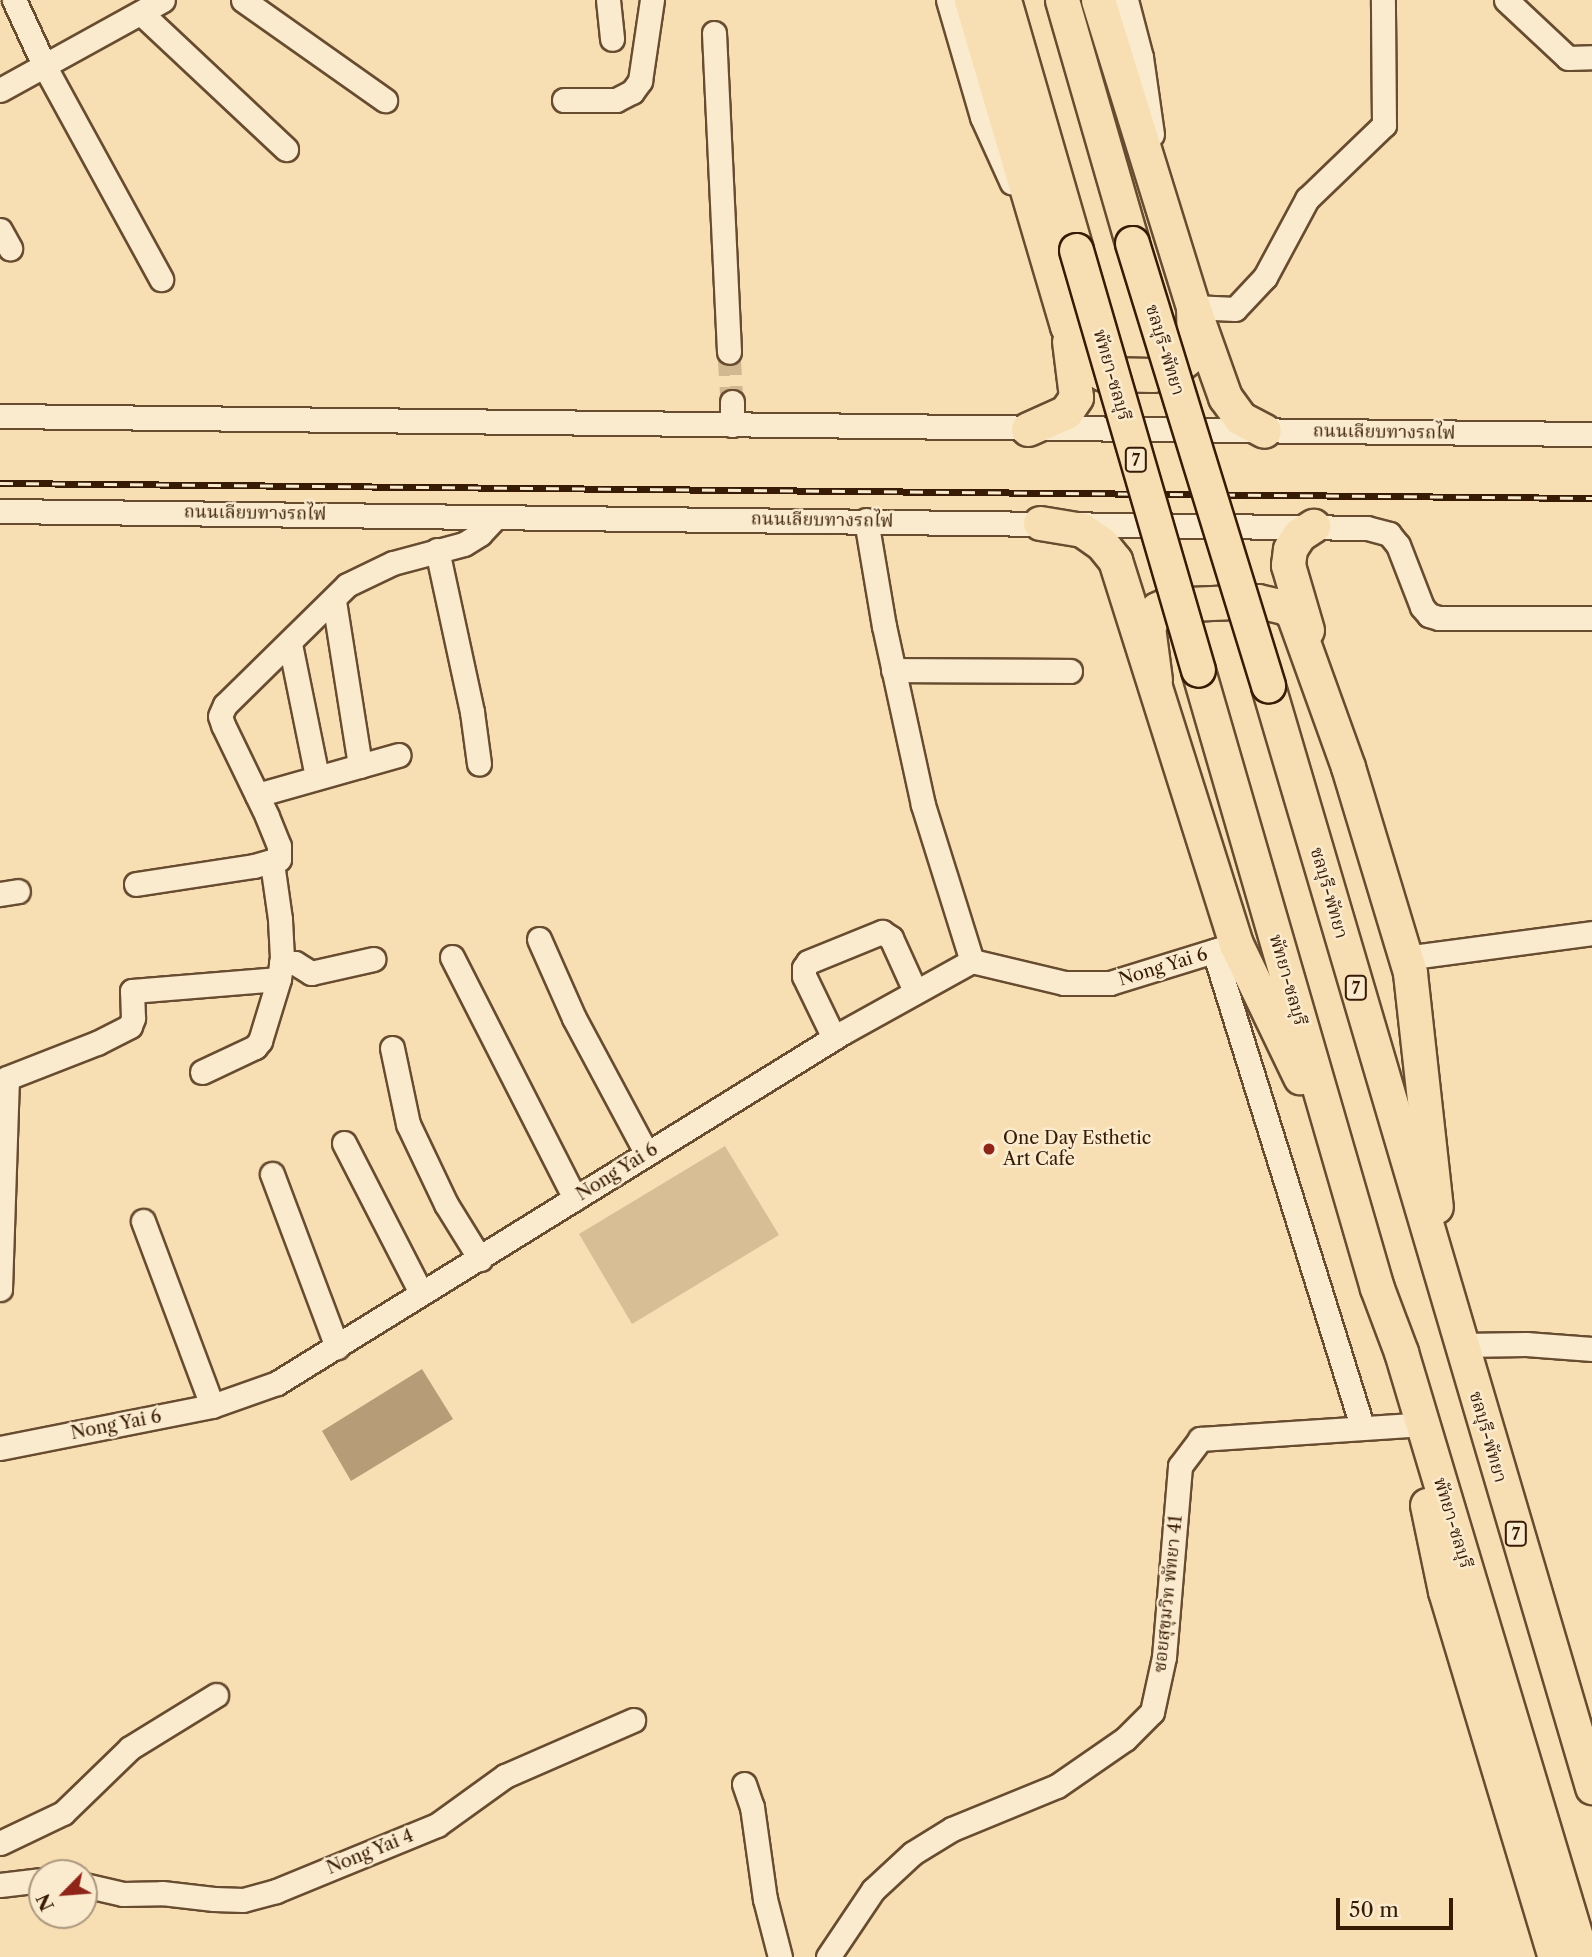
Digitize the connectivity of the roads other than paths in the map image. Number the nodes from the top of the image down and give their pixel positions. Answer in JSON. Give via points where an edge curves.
{"nodes":[{"id":1,"x":14,"y":0,"type":"edge"},
{"id":2,"x":163,"y":0,"type":"edge"},
{"id":3,"x":243,"y":0,"type":"edge"},
{"id":4,"x":608,"y":0,"type":"edge"},
{"id":5,"x":652,"y":0,"type":"edge"},
{"id":6,"x":948,"y":0,"type":"edge"},
{"id":7,"x":971,"y":0,"type":"edge"},
{"id":8,"x":1004,"y":0,"type":"edge"},
{"id":9,"x":1062,"y":0,"type":"edge"},
{"id":10,"x":1098,"y":0,"type":"edge"},
{"id":11,"x":1126,"y":0,"type":"edge"},
{"id":12,"x":1383,"y":0,"type":"edge"},
{"id":13,"x":1506,"y":0,"type":"edge"},
{"id":14,"x":141,"y":13,"type":"junction"},
{"id":15,"x":714,"y":33,"type":"dead end"},
{"id":16,"x":612,"y":39,"type":"dead end"},
{"id":17,"x":1592,"y":57,"type":"edge"},
{"id":18,"x":45,"y":67,"type":"junction"},
{"id":19,"x":0,"y":90,"type":"edge"},
{"id":20,"x":385,"y":100,"type":"dead end"},
{"id":21,"x":564,"y":100,"type":"dead end"},
{"id":22,"x":286,"y":149,"type":"dead end"},
{"id":23,"x":1163,"y":216,"type":"junction"},
{"id":24,"x":1051,"y":272,"type":"junction"},
{"id":25,"x":162,"y":279,"type":"dead end"},
{"id":26,"x":1192,"y":307,"type":"junction"},
{"id":27,"x":1067,"y":326,"type":"junction"},
{"id":28,"x":729,"y":352,"type":"tunnel mouth"},
{"id":29,"x":732,"y":402,"type":"tunnel mouth"},
{"id":30,"x":0,"y":416,"type":"edge"},
{"id":31,"x":732,"y":425,"type":"junction"},
{"id":32,"x":1028,"y":429,"type":"junction"},
{"id":33,"x":1264,"y":431,"type":"junction"},
{"id":34,"x":1592,"y":434,"type":"edge"},
{"id":35,"x":0,"y":511,"type":"edge"},
{"id":36,"x":495,"y":517,"type":"junction"},
{"id":37,"x":866,"y":520,"type":"junction"},
{"id":38,"x":1040,"y":523,"type":"junction"},
{"id":39,"x":1313,"y":526,"type":"junction"},
{"id":40,"x":437,"y":551,"type":"junction"},
{"id":41,"x":334,"y":601,"type":"junction"},
{"id":42,"x":1592,"y":618,"type":"edge"},
{"id":43,"x":290,"y":644,"type":"junction"},
{"id":44,"x":893,"y":670,"type":"junction"},
{"id":45,"x":1070,"y":670,"type":"dead end"},
{"id":46,"x":1155,"y":680,"type":"junction"},
{"id":47,"x":398,"y":755,"type":"dead end"},
{"id":48,"x":479,"y":764,"type":"dead end"},
{"id":49,"x":360,"y":766,"type":"junction"},
{"id":50,"x":1348,"y":767,"type":"junction"},
{"id":51,"x":317,"y":777,"type":"junction"},
{"id":52,"x":257,"y":795,"type":"junction"},
{"id":53,"x":272,"y":863,"type":"junction"},
{"id":54,"x":136,"y":884,"type":"dead end"},
{"id":55,"x":1592,"y":933,"type":"edge"},
{"id":56,"x":539,"y":939,"type":"dead end"},
{"id":57,"x":1225,"y":948,"type":"junction"},
{"id":58,"x":452,"y":957,"type":"dead end"},
{"id":59,"x":1405,"y":958,"type":"junction"},
{"id":60,"x":373,"y":959,"type":"dead end"},
{"id":61,"x":972,"y":961,"type":"junction"},
{"id":62,"x":280,"y":971,"type":"junction"},
{"id":63,"x":915,"y":991,"type":"junction"},
{"id":64,"x":834,"y":1038,"type":"junction"},
{"id":65,"x":392,"y":1048,"type":"dead end"},
{"id":66,"x":202,"y":1072,"type":"dead end"},
{"id":67,"x":344,"y":1143,"type":"dead end"},
{"id":68,"x":647,"y":1154,"type":"junction"},
{"id":69,"x":1340,"y":1159,"type":"junction"},
{"id":70,"x":272,"y":1174,"type":"dead end"},
{"id":71,"x":575,"y":1198,"type":"junction"},
{"id":72,"x":143,"y":1221,"type":"dead end"},
{"id":73,"x":480,"y":1259,"type":"junction"},
{"id":74,"x":1377,"y":1288,"type":"junction"},
{"id":75,"x":0,"y":1289,"type":"edge"},
{"id":76,"x":1445,"y":1290,"type":"junction"},
{"id":77,"x":421,"y":1293,"type":"junction"},
{"id":78,"x":1461,"y":1345,"type":"junction"},
{"id":79,"x":337,"y":1347,"type":"junction"},
{"id":80,"x":1592,"y":1349,"type":"edge"},
{"id":81,"x":212,"y":1406,"type":"junction"},
{"id":82,"x":1409,"y":1425,"type":"junction"},
{"id":83,"x":1362,"y":1426,"type":"junction"},
{"id":84,"x":0,"y":1448,"type":"edge"},
{"id":85,"x":215,"y":1695,"type":"dead end"},
{"id":86,"x":633,"y":1720,"type":"dead end"},
{"id":87,"x":744,"y":1784,"type":"dead end"},
{"id":88,"x":1592,"y":1787,"type":"edge"},
{"id":89,"x":0,"y":1843,"type":"edge"},
{"id":90,"x":28,"y":1882,"type":"edge"},
{"id":91,"x":0,"y":1885,"type":"edge"},
{"id":92,"x":98,"y":1888,"type":"edge"},
{"id":93,"x":780,"y":1957,"type":"edge"},
{"id":94,"x":828,"y":1957,"type":"edge"},
{"id":95,"x":1555,"y":1957,"type":"edge"},
{"id":96,"x":1582,"y":1957,"type":"edge"}],
"edges":[{"from":1,"to":18,"type":"street"},
{"from":2,"to":14,"type":"street"},
{"from":3,"to":20,"type":"street"},
{"from":4,"to":16,"type":"street"},
{"from":5,"to":21,"type":"street","via":[[640,81],[632,92],[616,100]]},
{"from":6,"to":24,"type":"street","via":[[982,117]]},
{"from":7,"to":24,"type":"highway"},
{"from":8,"to":69,"type":"highway","name":"พัทยา-ชลบุรี","number":"7","bridge":true},
{"from":9,"to":76,"type":"highway","name":"ชลบุรี-พัทยา","number":"7","bridge":true},
{"from":10,"to":23,"type":"highway"},
{"from":11,"to":23,"type":"street","via":[[1142,57]]},
{"from":12,"to":26,"type":"street","via":[[1384,125],[1307,199],[1265,277],[1235,309]]},
{"from":13,"to":17,"type":"street","via":[[1568,58]]},
{"from":14,"to":18,"type":"street"},
{"from":14,"to":22,"type":"street"},
{"from":15,"to":28,"type":"street"},
{"from":18,"to":19,"type":"street"},
{"from":18,"to":25,"type":"street"},
{"from":23,"to":26,"type":"highway"},
{"from":24,"to":27,"type":"highway"},
{"from":26,"to":27,"type":"highway","via":[[1194,353],[1174,369],[1153,375],[1093,370],[1077,353]]},
{"from":26,"to":33,"type":"highway","via":[[1230,406],[1240,418]]},
{"from":27,"to":32,"type":"highway","via":[[1076,397],[1066,412]]},
{"from":29,"to":31,"type":"street"},
{"from":30,"to":31,"type":"street","name":"ถนนเลียบทางรถไฟ"},
{"from":31,"to":32,"type":"street","name":"ถนนเลียบทางรถไฟ"},
{"from":32,"to":33,"type":"street","name":"ถนนเลียบทางรถไฟ"},
{"from":33,"to":34,"type":"street","name":"ถนนเลียบทางรถไฟ"},
{"from":35,"to":36,"type":"street","name":"ถนนเลียบทางรถไฟ"},
{"from":36,"to":37,"type":"street","name":"ถนนเลียบทางรถไฟ"},
{"from":36,"to":40,"type":"street","via":[[464,544]]},
{"from":37,"to":38,"type":"street","name":"ถนนเลียบทางรถไฟ"},
{"from":37,"to":44,"type":"street"},
{"from":38,"to":39,"type":"street","name":"ถนนเลียบทางรถไฟ"},
{"from":38,"to":46,"type":"highway","via":[[1082,530],[1111,554],[1121,572]]},
{"from":39,"to":42,"type":"street","name":"ถนนเลียบทางรถไฟ","via":[[1367,528],[1389,534],[1429,615]]},
{"from":39,"to":50,"type":"highway","via":[[1294,542],[1288,565]]},
{"from":40,"to":41,"type":"street","via":[[366,573]]},
{"from":40,"to":48,"type":"street"},
{"from":41,"to":43,"type":"street"},
{"from":41,"to":49,"type":"street"},
{"from":43,"to":51,"type":"street"},
{"from":43,"to":52,"type":"street","via":[[225,705],[220,716]]},
{"from":44,"to":45,"type":"street"},
{"from":44,"to":61,"type":"street","via":[[925,813]]},
{"from":46,"to":50,"type":"highway","via":[[1148,640],[1151,617],[1157,609],[1186,601],[1248,600],[1287,608]]},
{"from":46,"to":57,"type":"highway"},
{"from":47,"to":49,"type":"street"},
{"from":49,"to":51,"type":"street"},
{"from":50,"to":59,"type":"highway"},
{"from":51,"to":52,"type":"street"},
{"from":52,"to":53,"type":"street","via":[[279,846],[279,859]]},
{"from":53,"to":54,"type":"street"},
{"from":53,"to":62,"type":"street","via":[[280,919]]},
{"from":55,"to":59,"type":"street"},
{"from":56,"to":68,"type":"street"},
{"from":57,"to":61,"type":"street","name":"Nong Yai 6","via":[[1110,983],[1063,983]]},
{"from":57,"to":69,"type":"highway"},
{"from":57,"to":83,"type":"street"},
{"from":58,"to":71,"type":"street"},
{"from":59,"to":76,"type":"highway"},
{"from":60,"to":62,"type":"street","via":[[311,972],[295,963]]},
{"from":61,"to":63,"type":"street","name":"Nong Yai 6"},
{"from":62,"to":66,"type":"street","via":[[260,1041]]},
{"from":62,"to":75,"type":"street","via":[[132,991],[130,1026],[7,1078]]},
{"from":63,"to":64,"type":"street","name":"Nong Yai 6"},
{"from":63,"to":64,"type":"street","via":[[891,938],[881,932],[808,962],[804,976]]},
{"from":64,"to":68,"type":"street","name":"Nong Yai 6"},
{"from":65,"to":73,"type":"street","via":[[408,1124],[446,1204]]},
{"from":67,"to":77,"type":"street"},
{"from":68,"to":71,"type":"street","name":"Nong Yai 6"},
{"from":69,"to":74,"type":"highway","name":"พัทยา-ชลบุรี","number":"7"},
{"from":70,"to":79,"type":"street"},
{"from":71,"to":73,"type":"street","name":"Nong Yai 6"},
{"from":72,"to":81,"type":"street"},
{"from":73,"to":77,"type":"street","name":"Nong Yai 6"},
{"from":74,"to":82,"type":"highway"},
{"from":74,"to":96,"type":"highway","name":"พัทยา-ชลบุรี","number":"7","via":[[1401,1352]]},
{"from":76,"to":78,"type":"highway","name":"ชลบุรี-พัทยา","number":"7"},
{"from":77,"to":79,"type":"street","name":"Nong Yai 6"},
{"from":78,"to":80,"type":"street"},
{"from":78,"to":88,"type":"highway","name":"ชลบุรี-พัทยา","number":"7"},
{"from":79,"to":81,"type":"street","name":"Nong Yai 6","via":[[277,1383]]},
{"from":81,"to":84,"type":"street","name":"Nong Yai 6"},
{"from":82,"to":83,"type":"street","name":"ซอยสุขุมวิท พัทยา 41"},
{"from":82,"to":95,"type":"highway","via":[[1445,1591]]},
{"from":83,"to":94,"type":"street","name":"ซอยสุขุมวิท พัทยา 41","via":[[1200,1439],[1180,1466],[1164,1657],[1152,1712],[1125,1739],[1057,1786],[952,1829],[914,1853],[873,1890]]},
{"from":85,"to":89,"type":"street","via":[[130,1748],[63,1813]]},
{"from":86,"to":92,"type":"street","name":"Nong Yai 4","via":[[505,1776],[437,1825],[276,1891],[243,1900],[123,1894]]},
{"from":87,"to":93,"type":"street"},
{"from":90,"to":91,"type":"street"}]}
